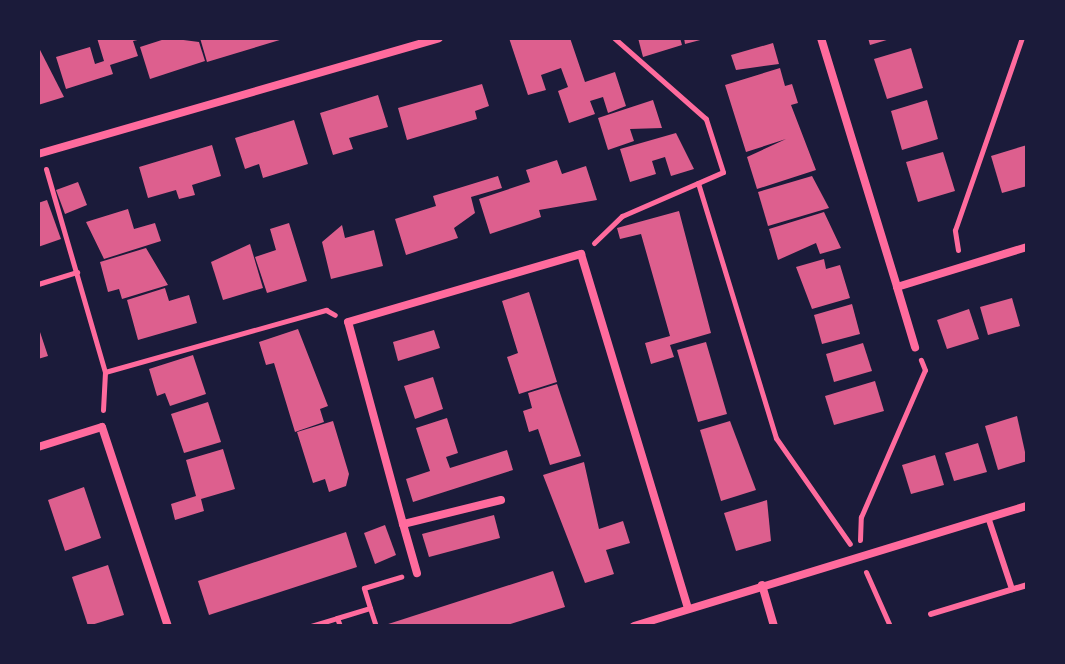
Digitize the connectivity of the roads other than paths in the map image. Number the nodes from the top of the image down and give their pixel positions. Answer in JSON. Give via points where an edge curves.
{"nodes":[{"id":1,"x":439,"y":38,"type":"edge"},
{"id":2,"x":821,"y":38,"type":"edge"},
{"id":3,"x":40,"y":154,"type":"edge"},
{"id":4,"x":1027,"y":247,"type":"edge"},
{"id":5,"x":897,"y":287,"type":"junction"},
{"id":6,"x":915,"y":347,"type":"road end"},
{"id":7,"x":38,"y":447,"type":"edge"},
{"id":8,"x":501,"y":500,"type":"dead end"},
{"id":9,"x":1027,"y":506,"type":"edge"},
{"id":10,"x":988,"y":517,"type":"junction"},
{"id":11,"x":403,"y":524,"type":"junction"},
{"id":12,"x":417,"y":573,"type":"road end"},
{"id":13,"x":762,"y":585,"type":"junction"},
{"id":14,"x":1027,"y":585,"type":"edge"},
{"id":15,"x":1012,"y":589,"type":"junction"},
{"id":16,"x":688,"y":608,"type":"junction"},
{"id":17,"x":931,"y":614,"type":"dead end"},
{"id":18,"x":168,"y":626,"type":"edge"},
{"id":19,"x":634,"y":626,"type":"edge"},
{"id":20,"x":774,"y":626,"type":"edge"}],
"edges":[{"from":1,"to":3,"type":"street"},
{"from":2,"to":5,"type":"street"},
{"from":4,"to":5,"type":"street"},
{"from":5,"to":6,"type":"street"},
{"from":7,"to":18,"type":"street","via":[[102,427]]},
{"from":8,"to":11,"type":"street"},
{"from":9,"to":10,"type":"street"},
{"from":10,"to":13,"type":"street"},
{"from":10,"to":15,"type":"lane"},
{"from":11,"to":12,"type":"street"},
{"from":11,"to":16,"type":"street","via":[[348,322],[581,254]]},
{"from":13,"to":16,"type":"street"},
{"from":13,"to":20,"type":"street"},
{"from":14,"to":15,"type":"lane"},
{"from":15,"to":17,"type":"lane"},
{"from":16,"to":19,"type":"street"}]}
